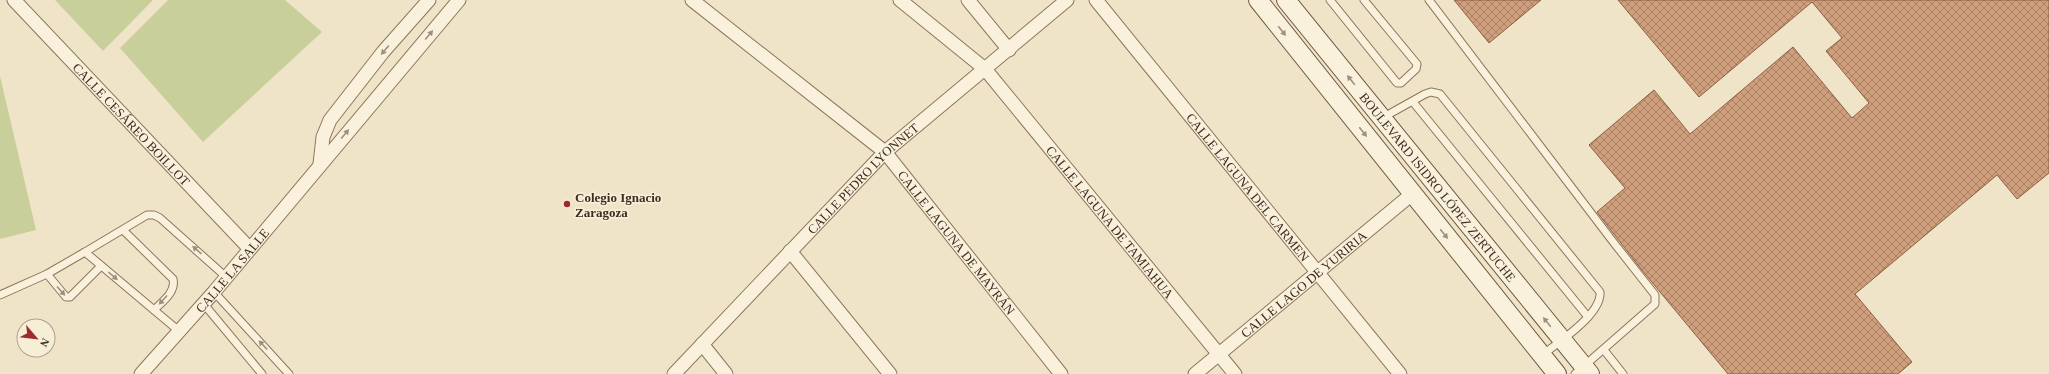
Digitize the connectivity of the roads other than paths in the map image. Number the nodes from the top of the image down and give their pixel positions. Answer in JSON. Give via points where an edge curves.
{"nodes":[{"id":1,"x":14,"y":0,"type":"edge"},
{"id":2,"x":429,"y":0,"type":"edge"},
{"id":3,"x":459,"y":0,"type":"edge"},
{"id":4,"x":692,"y":0,"type":"edge"},
{"id":5,"x":900,"y":0,"type":"edge"},
{"id":6,"x":968,"y":0,"type":"edge"},
{"id":7,"x":1067,"y":0,"type":"edge"},
{"id":8,"x":1096,"y":0,"type":"edge"},
{"id":9,"x":1258,"y":0,"type":"edge"},
{"id":10,"x":1286,"y":0,"type":"edge"},
{"id":11,"x":1330,"y":0,"type":"edge"},
{"id":12,"x":1364,"y":0,"type":"edge"},
{"id":13,"x":1429,"y":0,"type":"edge"},
{"id":14,"x":1009,"y":50,"type":"junction"},
{"id":15,"x":985,"y":69,"type":"junction"},
{"id":16,"x":1413,"y":102,"type":"junction"},
{"id":17,"x":1382,"y":118,"type":"junction"},
{"id":18,"x":885,"y":152,"type":"junction"},
{"id":19,"x":320,"y":164,"type":"junction"},
{"id":20,"x":1412,"y":194,"type":"junction"},
{"id":21,"x":124,"y":230,"type":"junction"},
{"id":22,"x":249,"y":248,"type":"junction"},
{"id":23,"x":790,"y":251,"type":"junction"},
{"id":24,"x":85,"y":252,"type":"junction"},
{"id":25,"x":101,"y":266,"type":"junction"},
{"id":26,"x":1317,"y":273,"type":"junction"},
{"id":27,"x":47,"y":274,"type":"junction"},
{"id":28,"x":225,"y":276,"type":"junction"},
{"id":29,"x":214,"y":292,"type":"junction"},
{"id":30,"x":0,"y":295,"type":"edge"},
{"id":31,"x":203,"y":303,"type":"junction"},
{"id":32,"x":154,"y":310,"type":"junction"},
{"id":33,"x":1588,"y":317,"type":"junction"},
{"id":34,"x":179,"y":331,"type":"junction"},
{"id":35,"x":1562,"y":340,"type":"junction"},
{"id":36,"x":702,"y":344,"type":"junction"},
{"id":37,"x":1604,"y":350,"type":"junction"},
{"id":38,"x":1218,"y":354,"type":"junction"},
{"id":39,"x":1542,"y":355,"type":"junction"},
{"id":40,"x":1583,"y":372,"type":"edge"},
{"id":41,"x":141,"y":374,"type":"edge"},
{"id":42,"x":262,"y":374,"type":"edge"},
{"id":43,"x":290,"y":374,"type":"edge"},
{"id":44,"x":674,"y":374,"type":"edge"},
{"id":45,"x":726,"y":374,"type":"edge"},
{"id":46,"x":890,"y":374,"type":"edge"},
{"id":47,"x":1061,"y":374,"type":"edge"},
{"id":48,"x":1195,"y":374,"type":"edge"},
{"id":49,"x":1235,"y":374,"type":"edge"},
{"id":50,"x":1400,"y":374,"type":"edge"},
{"id":51,"x":1557,"y":374,"type":"edge"},
{"id":52,"x":1623,"y":374,"type":"edge"}],
"edges":[{"from":1,"to":22,"type":"street","name":"CALLE CESÁREO BOILLOT"},
{"from":2,"to":19,"type":"street","one_way":true,"via":[[383,52],[330,120],[323,137]]},
{"from":19,"to":3,"type":"street","name":"CALLE LA SALLE","one_way":true},
{"from":4,"to":18,"type":"street","name":"CALLE LAGUNA DE MAYRÁN"},
{"from":5,"to":15,"type":"street","name":"CALLE LAGUNA DE TAMIAHUA"},
{"from":6,"to":14,"type":"street"},
{"from":7,"to":14,"type":"street","name":"CALLE PEDRO LYONNET"},
{"from":8,"to":26,"type":"street","name":"CALLE LAGUNA DEL CARMEN"},
{"from":9,"to":20,"type":"main road","name":"BOULEVARD ISIDRO LÓPEZ ZERTUCHE","one_way":true},
{"from":17,"to":10,"type":"main road","name":"BOULEVARD ISIDRO LÓPEZ ZERTUCHE","one_way":true},
{"from":11,"to":12,"type":"lane","via":[[1396,83],[1401,83],[1416,69],[1417,64]]},
{"from":13,"to":37,"type":"lane","via":[[1655,295],[1655,304]]},
{"from":14,"to":15,"type":"street","name":"CALLE PEDRO LYONNET"},
{"from":15,"to":18,"type":"street","name":"CALLE PEDRO LYONNET"},
{"from":15,"to":38,"type":"street","name":"CALLE LAGUNA DE TAMIAHUA"},
{"from":16,"to":17,"type":"lane"},
{"from":16,"to":33,"type":"lane"},
{"from":16,"to":33,"type":"lane","via":[[1431,92],[1440,94],[1445,100],[1600,292],[1599,304]]},
{"from":35,"to":17,"type":"main road","name":"BOULEVARD ISIDRO LÓPEZ ZERTUCHE","one_way":true},
{"from":18,"to":23,"type":"street","name":"CALLE PEDRO LYONNET"},
{"from":18,"to":47,"type":"street","name":"CALLE LAGUNA DE MAYRÁN"},
{"from":19,"to":22,"type":"street","name":"CALLE LA SALLE"},
{"from":20,"to":26,"type":"street","name":"CALLE LAGO DE YURIRIA"},
{"from":20,"to":39,"type":"main road","name":"BOULEVARD ISIDRO LÓPEZ ZERTUCHE","one_way":true},
{"from":21,"to":24,"type":"lane"},
{"from":28,"to":21,"type":"lane","one_way":true,"via":[[154,215],[147,215]]},
{"from":21,"to":32,"type":"lane","one_way":true,"via":[[173,279],[173,290]]},
{"from":22,"to":28,"type":"street","name":"CALLE LA SALLE"},
{"from":23,"to":36,"type":"street","name":"CALLE PEDRO LYONNET"},
{"from":23,"to":46,"type":"street"},
{"from":24,"to":25,"type":"lane"},
{"from":24,"to":27,"type":"lane"},
{"from":27,"to":25,"type":"lane","one_way":true,"via":[[68,298]]},
{"from":25,"to":32,"type":"lane","one_way":true},
{"from":26,"to":38,"type":"street","name":"CALLE LAGO DE YURIRIA"},
{"from":26,"to":50,"type":"street","name":"CALLE LAGUNA DEL CARMEN"},
{"from":27,"to":30,"type":"lane"},
{"from":28,"to":29,"type":"street","name":"CALLE LA SALLE"},
{"from":29,"to":31,"type":"street","name":"CALLE LA SALLE"},
{"from":43,"to":29,"type":"lane","one_way":true},
{"from":31,"to":34,"type":"street","name":"CALLE LA SALLE"},
{"from":31,"to":42,"type":"lane"},
{"from":32,"to":34,"type":"lane"},
{"from":33,"to":35,"type":"lane"},
{"from":34,"to":41,"type":"street","name":"CALLE LA SALLE"},
{"from":35,"to":39,"type":"lane"},
{"from":35,"to":40,"type":"main road","name":"BOULEVARD ISIDRO LÓPEZ ZERTUCHE"},
{"from":36,"to":44,"type":"street","name":"CALLE PEDRO LYONNET"},
{"from":36,"to":45,"type":"street"},
{"from":37,"to":40,"type":"lane"},
{"from":37,"to":52,"type":"lane"},
{"from":38,"to":48,"type":"street","name":"CALLE LAGO DE YURIRIA"},
{"from":38,"to":49,"type":"street","name":"CALLE LAGUNA DE TAMIAHUA"},
{"from":39,"to":51,"type":"main road","name":"BOULEVARD ISIDRO LÓPEZ ZERTUCHE"}]}
